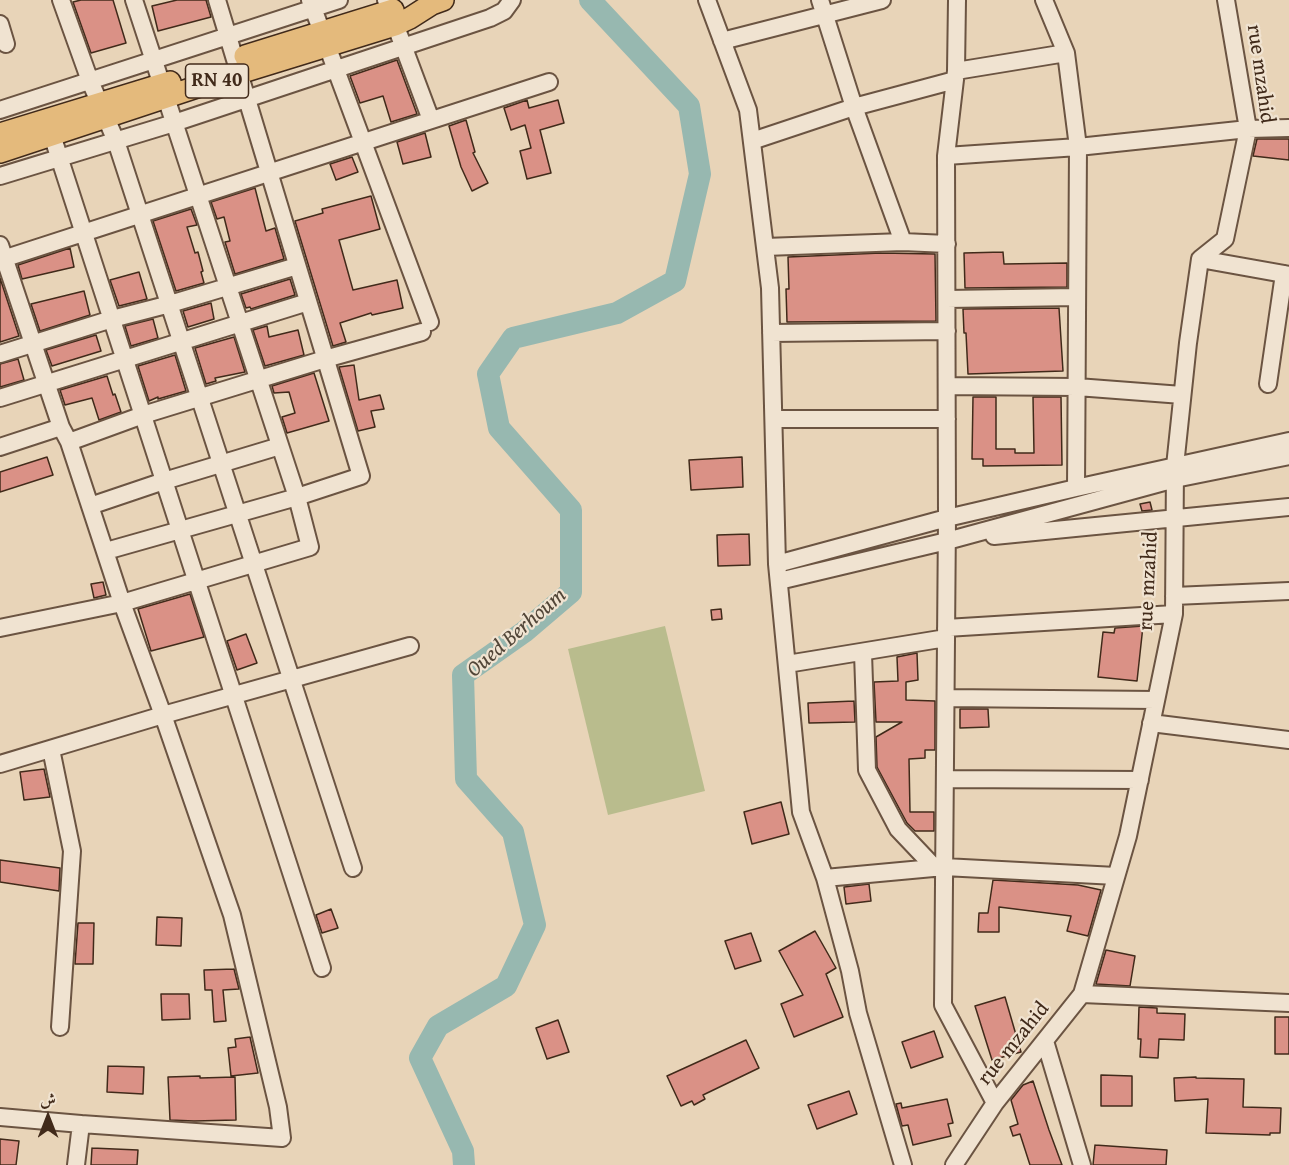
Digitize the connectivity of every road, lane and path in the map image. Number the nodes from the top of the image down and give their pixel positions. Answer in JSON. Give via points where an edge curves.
{"nodes":[{"id":1,"x":134,"y":0,"type":"edge"},
{"id":2,"x":218,"y":0,"type":"edge"},
{"id":3,"x":339,"y":0,"type":"edge"},
{"id":4,"x":512,"y":0,"type":"edge"},
{"id":5,"x":707,"y":0,"type":"edge"},
{"id":6,"x":882,"y":0,"type":"edge"},
{"id":7,"x":957,"y":0,"type":"edge"},
{"id":8,"x":1044,"y":0,"type":"edge"},
{"id":9,"x":1226,"y":0,"type":"edge"},
{"id":10,"x":66,"y":1,"type":"edge"},
{"id":11,"x":438,"y":2,"type":"edge"},
{"id":12,"x":312,"y":4,"type":"edge"},
{"id":13,"x":823,"y":7,"type":"edge"},
{"id":14,"x":390,"y":12,"type":"edge"},
{"id":15,"x":0,"y":24,"type":"edge"},
{"id":16,"x":228,"y":36,"type":"junction"},
{"id":17,"x":325,"y":39,"type":"junction"},
{"id":18,"x":722,"y":41,"type":"junction"},
{"id":19,"x":6,"y":44,"type":"dead end"},
{"id":20,"x":405,"y":47,"type":"junction"},
{"id":21,"x":1066,"y":53,"type":"junction"},
{"id":22,"x":154,"y":60,"type":"junction"},
{"id":23,"x":237,"y":66,"type":"junction"},
{"id":24,"x":337,"y":69,"type":"junction"},
{"id":25,"x":955,"y":75,"type":"junction"},
{"id":26,"x":90,"y":81,"type":"junction"},
{"id":27,"x":549,"y":82,"type":"dead end"},
{"id":28,"x":164,"y":91,"type":"junction"},
{"id":29,"x":246,"y":98,"type":"junction"},
{"id":30,"x":855,"y":107,"type":"junction"},
{"id":31,"x":0,"y":110,"type":"edge"},
{"id":32,"x":103,"y":110,"type":"junction"},
{"id":33,"x":431,"y":120,"type":"junction"},
{"id":34,"x":174,"y":123,"type":"junction"},
{"id":35,"x":1289,"y":128,"type":"edge"},
{"id":36,"x":1248,"y":129,"type":"junction"},
{"id":37,"x":0,"y":134,"type":"edge"},
{"id":38,"x":52,"y":135,"type":"junction"},
{"id":39,"x":116,"y":141,"type":"junction"},
{"id":40,"x":752,"y":141,"type":"junction"},
{"id":41,"x":363,"y":142,"type":"junction"},
{"id":42,"x":1078,"y":147,"type":"junction"},
{"id":43,"x":0,"y":152,"type":"edge"},
{"id":44,"x":946,"y":156,"type":"junction"},
{"id":45,"x":59,"y":157,"type":"junction"},
{"id":46,"x":269,"y":172,"type":"junction"},
{"id":47,"x":0,"y":176,"type":"edge"},
{"id":48,"x":198,"y":195,"type":"junction"},
{"id":49,"x":140,"y":214,"type":"junction"},
{"id":50,"x":84,"y":232,"type":"junction"},
{"id":51,"x":903,"y":242,"type":"junction"},
{"id":52,"x":947,"y":244,"type":"junction"},
{"id":53,"x":765,"y":248,"type":"junction"},
{"id":54,"x":1,"y":254,"type":"edge"},
{"id":55,"x":1200,"y":259,"type":"junction"},
{"id":56,"x":297,"y":266,"type":"junction"},
{"id":57,"x":1286,"y":274,"type":"edge"},
{"id":58,"x":228,"y":287,"type":"junction"},
{"id":59,"x":1077,"y":297,"type":"junction"},
{"id":60,"x":947,"y":299,"type":"junction"},
{"id":61,"x":308,"y":302,"type":"junction"},
{"id":62,"x":170,"y":304,"type":"junction"},
{"id":63,"x":112,"y":320,"type":"junction"},
{"id":64,"x":240,"y":323,"type":"junction"},
{"id":65,"x":947,"y":331,"type":"junction"},
{"id":66,"x":771,"y":333,"type":"junction"},
{"id":67,"x":182,"y":341,"type":"junction"},
{"id":68,"x":34,"y":344,"type":"junction"},
{"id":69,"x":0,"y":354,"type":"edge"},
{"id":70,"x":325,"y":359,"type":"junction"},
{"id":71,"x":125,"y":360,"type":"junction"},
{"id":72,"x":258,"y":380,"type":"junction"},
{"id":73,"x":47,"y":383,"type":"junction"},
{"id":74,"x":1268,"y":384,"type":"dead end"},
{"id":75,"x":947,"y":386,"type":"junction"},
{"id":76,"x":1077,"y":387,"type":"junction"},
{"id":77,"x":1182,"y":395,"type":"junction"},
{"id":78,"x":0,"y":398,"type":"edge"},
{"id":79,"x":200,"y":398,"type":"junction"},
{"id":80,"x":143,"y":415,"type":"junction"},
{"id":81,"x":774,"y":419,"type":"junction"},
{"id":82,"x":947,"y":419,"type":"junction"},
{"id":83,"x":65,"y":434,"type":"junction"},
{"id":84,"x":1289,"y":441,"type":"edge"},
{"id":85,"x":279,"y":446,"type":"junction"},
{"id":86,"x":0,"y":447,"type":"edge"},
{"id":87,"x":1289,"y":456,"type":"edge"},
{"id":88,"x":221,"y":463,"type":"junction"},
{"id":89,"x":1175,"y":473,"type":"junction"},
{"id":90,"x":164,"y":481,"type":"junction"},
{"id":91,"x":1076,"y":488,"type":"junction"},
{"id":92,"x":297,"y":497,"type":"junction"},
{"id":93,"x":90,"y":506,"type":"junction"},
{"id":94,"x":1289,"y":507,"type":"edge"},
{"id":95,"x":238,"y":514,"type":"junction"},
{"id":96,"x":947,"y":518,"type":"junction"},
{"id":97,"x":1175,"y":518,"type":"junction"},
{"id":98,"x":180,"y":530,"type":"junction"},
{"id":99,"x":947,"y":541,"type":"junction"},
{"id":100,"x":106,"y":551,"type":"junction"},
{"id":101,"x":253,"y":563,"type":"junction"},
{"id":102,"x":777,"y":564,"type":"junction"},
{"id":103,"x":196,"y":581,"type":"junction"},
{"id":104,"x":779,"y":581,"type":"junction"},
{"id":105,"x":1289,"y":591,"type":"edge"},
{"id":106,"x":1174,"y":596,"type":"junction"},
{"id":107,"x":122,"y":603,"type":"junction"},
{"id":108,"x":1174,"y":614,"type":"junction"},
{"id":109,"x":0,"y":628,"type":"edge"},
{"id":110,"x":946,"y":633,"type":"junction"},
{"id":111,"x":410,"y":646,"type":"dead end"},
{"id":112,"x":863,"y":653,"type":"junction"},
{"id":113,"x":787,"y":664,"type":"junction"},
{"id":114,"x":292,"y":679,"type":"junction"},
{"id":115,"x":234,"y":695,"type":"junction"},
{"id":116,"x":946,"y":698,"type":"junction"},
{"id":117,"x":1156,"y":700,"type":"junction"},
{"id":118,"x":163,"y":715,"type":"junction"},
{"id":119,"x":1151,"y":723,"type":"junction"},
{"id":120,"x":1289,"y":740,"type":"edge"},
{"id":121,"x":51,"y":749,"type":"junction"},
{"id":122,"x":0,"y":764,"type":"edge"},
{"id":123,"x":945,"y":779,"type":"junction"},
{"id":124,"x":1140,"y":780,"type":"junction"},
{"id":125,"x":353,"y":868,"type":"dead end"},
{"id":126,"x":940,"y":868,"type":"junction"},
{"id":127,"x":1116,"y":876,"type":"junction"},
{"id":128,"x":825,"y":878,"type":"junction"},
{"id":129,"x":322,"y":968,"type":"dead end"},
{"id":130,"x":1082,"y":994,"type":"junction"},
{"id":131,"x":1289,"y":1003,"type":"edge"},
{"id":132,"x":60,"y":1027,"type":"dead end"},
{"id":133,"x":1045,"y":1041,"type":"junction"},
{"id":134,"x":995,"y":1103,"type":"junction"},
{"id":135,"x":0,"y":1117,"type":"edge"},
{"id":136,"x":81,"y":1124,"type":"junction"},
{"id":137,"x":76,"y":1165,"type":"edge"},
{"id":138,"x":903,"y":1165,"type":"edge"},
{"id":139,"x":954,"y":1165,"type":"edge"},
{"id":140,"x":1082,"y":1165,"type":"edge"}],
"edges":[{"from":1,"to":22,"type":"street"},
{"from":2,"to":16,"type":"street"},
{"from":3,"to":12,"type":"street"},
{"from":4,"to":20,"type":"street","via":[[498,15]]},
{"from":5,"to":18,"type":"street"},
{"from":6,"to":13,"type":"street"},
{"from":7,"to":25,"type":"street"},
{"from":8,"to":21,"type":"street"},
{"from":9,"to":36,"type":"street","name":"rue mzahid"},
{"from":10,"to":26,"type":"street"},
{"from":11,"to":14,"type":"main road","number":"RN 40"},
{"from":12,"to":16,"type":"street"},
{"from":12,"to":17,"type":"street"},
{"from":13,"to":18,"type":"street"},
{"from":13,"to":30,"type":"street"},
{"from":14,"to":17,"type":"main road","number":"RN 40"},
{"from":14,"to":20,"type":"street"},
{"from":15,"to":19,"type":"street"},
{"from":16,"to":22,"type":"street"},
{"from":16,"to":23,"type":"street"},
{"from":17,"to":23,"type":"main road","number":"RN 40"},
{"from":17,"to":24,"type":"street"},
{"from":18,"to":40,"type":"street","via":[[748,110]]},
{"from":20,"to":24,"type":"street"},
{"from":20,"to":33,"type":"street"},
{"from":21,"to":25,"type":"street"},
{"from":21,"to":42,"type":"street"},
{"from":22,"to":26,"type":"street"},
{"from":22,"to":28,"type":"street"},
{"from":23,"to":28,"type":"main road","number":"RN 40"},
{"from":23,"to":29,"type":"street"},
{"from":24,"to":29,"type":"street"},
{"from":24,"to":41,"type":"street"},
{"from":25,"to":30,"type":"street"},
{"from":25,"to":44,"type":"street"},
{"from":26,"to":31,"type":"street"},
{"from":26,"to":32,"type":"street"},
{"from":27,"to":33,"type":"street"},
{"from":28,"to":32,"type":"main road","number":"RN 40"},
{"from":28,"to":34,"type":"street"},
{"from":29,"to":34,"type":"street"},
{"from":29,"to":46,"type":"street"},
{"from":30,"to":40,"type":"street"},
{"from":30,"to":51,"type":"street"},
{"from":32,"to":37,"type":"main road","number":"RN 40"},
{"from":32,"to":38,"type":"main road","number":"RN 40"},
{"from":32,"to":39,"type":"street"},
{"from":33,"to":41,"type":"street"},
{"from":34,"to":39,"type":"street"},
{"from":34,"to":48,"type":"street"},
{"from":35,"to":36,"type":"street"},
{"from":36,"to":42,"type":"street"},
{"from":36,"to":55,"type":"street","name":"rue mzahid","via":[[1225,239]]},
{"from":38,"to":43,"type":"main road","number":"RN 40"},
{"from":38,"to":45,"type":"street"},
{"from":39,"to":45,"type":"street"},
{"from":39,"to":49,"type":"street"},
{"from":40,"to":53,"type":"street"},
{"from":41,"to":46,"type":"street"},
{"from":41,"to":70,"type":"street","via":[[426,327]]},
{"from":42,"to":44,"type":"street"},
{"from":42,"to":59,"type":"street"},
{"from":44,"to":52,"type":"street"},
{"from":45,"to":47,"type":"street"},
{"from":45,"to":50,"type":"street"},
{"from":46,"to":48,"type":"street"},
{"from":46,"to":56,"type":"street"},
{"from":48,"to":49,"type":"street"},
{"from":48,"to":58,"type":"street"},
{"from":49,"to":50,"type":"street"},
{"from":49,"to":62,"type":"street"},
{"from":50,"to":54,"type":"street"},
{"from":50,"to":63,"type":"street"},
{"from":51,"to":52,"type":"street"},
{"from":51,"to":53,"type":"street"},
{"from":52,"to":60,"type":"street"},
{"from":53,"to":66,"type":"street"},
{"from":54,"to":68,"type":"street"},
{"from":55,"to":57,"type":"street"},
{"from":55,"to":77,"type":"street","name":"rue mzahid"},
{"from":56,"to":58,"type":"street"},
{"from":56,"to":61,"type":"street"},
{"from":57,"to":74,"type":"street"},
{"from":58,"to":62,"type":"street"},
{"from":58,"to":64,"type":"street"},
{"from":59,"to":60,"type":"street"},
{"from":59,"to":76,"type":"street"},
{"from":60,"to":65,"type":"street"},
{"from":61,"to":64,"type":"street"},
{"from":61,"to":70,"type":"street"},
{"from":62,"to":63,"type":"street"},
{"from":62,"to":67,"type":"street"},
{"from":63,"to":68,"type":"street"},
{"from":63,"to":71,"type":"street"},
{"from":64,"to":67,"type":"street"},
{"from":64,"to":72,"type":"street"},
{"from":65,"to":66,"type":"street"},
{"from":65,"to":75,"type":"street"},
{"from":66,"to":81,"type":"street"},
{"from":67,"to":71,"type":"street"},
{"from":67,"to":79,"type":"street"},
{"from":68,"to":69,"type":"street"},
{"from":68,"to":73,"type":"street"},
{"from":70,"to":72,"type":"street"},
{"from":70,"to":92,"type":"street","via":[[361,476]]},
{"from":71,"to":73,"type":"street"},
{"from":71,"to":80,"type":"street"},
{"from":72,"to":79,"type":"street"},
{"from":72,"to":85,"type":"street"},
{"from":73,"to":78,"type":"street"},
{"from":73,"to":83,"type":"street"},
{"from":75,"to":76,"type":"street"},
{"from":75,"to":82,"type":"street"},
{"from":76,"to":77,"type":"street"},
{"from":76,"to":91,"type":"street"},
{"from":77,"to":89,"type":"street","name":"rue mzahid"},
{"from":79,"to":80,"type":"street"},
{"from":79,"to":88,"type":"street"},
{"from":80,"to":83,"type":"street"},
{"from":80,"to":90,"type":"street"},
{"from":81,"to":82,"type":"street"},
{"from":81,"to":102,"type":"street"},
{"from":82,"to":96,"type":"street"},
{"from":83,"to":86,"type":"street"},
{"from":83,"to":93,"type":"street"},
{"from":84,"to":89,"type":"street"},
{"from":85,"to":88,"type":"street"},
{"from":85,"to":92,"type":"street"},
{"from":87,"to":89,"type":"street"},
{"from":88,"to":90,"type":"street"},
{"from":88,"to":95,"type":"street"},
{"from":89,"to":91,"type":"street"},
{"from":89,"to":97,"type":"street","name":"rue mzahid"},
{"from":89,"to":99,"type":"street"},
{"from":90,"to":93,"type":"street"},
{"from":90,"to":98,"type":"street"},
{"from":91,"to":96,"type":"street"},
{"from":92,"to":95,"type":"street"},
{"from":92,"to":101,"type":"street","via":[[310,547]]},
{"from":93,"to":100,"type":"street"},
{"from":94,"to":97,"type":"street"},
{"from":95,"to":98,"type":"street"},
{"from":95,"to":101,"type":"street"},
{"from":96,"to":99,"type":"street"},
{"from":96,"to":102,"type":"street"},
{"from":97,"to":99,"type":"street"},
{"from":97,"to":106,"type":"street","name":"rue mzahid"},
{"from":98,"to":100,"type":"street"},
{"from":98,"to":103,"type":"street"},
{"from":99,"to":104,"type":"street"},
{"from":99,"to":110,"type":"street"},
{"from":100,"to":107,"type":"street"},
{"from":101,"to":103,"type":"street"},
{"from":101,"to":114,"type":"street"},
{"from":102,"to":104,"type":"street"},
{"from":103,"to":107,"type":"street"},
{"from":103,"to":115,"type":"street"},
{"from":104,"to":113,"type":"street"},
{"from":105,"to":106,"type":"street"},
{"from":106,"to":108,"type":"street","name":"rue mzahid"},
{"from":107,"to":109,"type":"street"},
{"from":107,"to":118,"type":"street"},
{"from":108,"to":110,"type":"street"},
{"from":108,"to":117,"type":"street","name":"rue mzahid"},
{"from":110,"to":112,"type":"street"},
{"from":110,"to":116,"type":"street"},
{"from":111,"to":114,"type":"street"},
{"from":112,"to":113,"type":"street"},
{"from":112,"to":126,"type":"street","via":[[867,770],[898,829]]},
{"from":113,"to":128,"type":"street","via":[[801,812]]},
{"from":114,"to":115,"type":"street"},
{"from":114,"to":125,"type":"street"},
{"from":115,"to":118,"type":"street"},
{"from":115,"to":129,"type":"street"},
{"from":116,"to":117,"type":"street"},
{"from":116,"to":123,"type":"street"},
{"from":117,"to":119,"type":"street","name":"rue mzahid"},
{"from":118,"to":121,"type":"street"},
{"from":118,"to":136,"type":"street","via":[[232,915],[282,1138]]},
{"from":119,"to":120,"type":"street"},
{"from":119,"to":124,"type":"street","name":"rue mzahid"},
{"from":121,"to":122,"type":"street"},
{"from":121,"to":132,"type":"street","via":[[72,851]]},
{"from":123,"to":124,"type":"street"},
{"from":123,"to":126,"type":"street"},
{"from":124,"to":127,"type":"street","name":"rue mzahid"},
{"from":126,"to":127,"type":"street"},
{"from":126,"to":128,"type":"street"},
{"from":126,"to":134,"type":"street","via":[[943,1005]]},
{"from":127,"to":130,"type":"street","name":"rue mzahid"},
{"from":128,"to":138,"type":"street","via":[[858,1013]]},
{"from":130,"to":131,"type":"street"},
{"from":130,"to":133,"type":"street","name":"rue mzahid"},
{"from":133,"to":134,"type":"street","name":"rue mzahid"},
{"from":133,"to":140,"type":"street"},
{"from":134,"to":139,"type":"street","name":"rue mzahid"},
{"from":135,"to":136,"type":"street"},
{"from":136,"to":137,"type":"street"}]}
